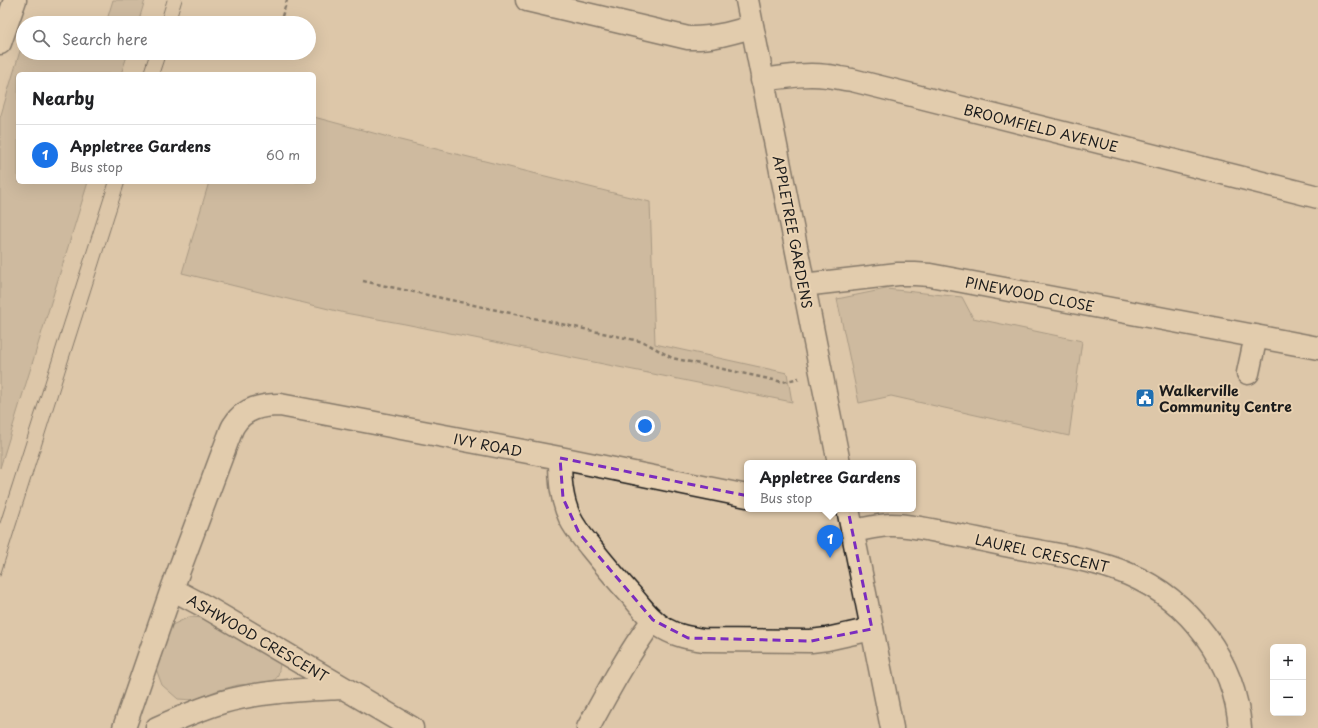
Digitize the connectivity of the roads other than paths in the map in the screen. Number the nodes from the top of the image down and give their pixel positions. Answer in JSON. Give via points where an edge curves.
{"nodes":[{"id":1,"x":15,"y":0,"type":"edge"},
{"id":2,"x":527,"y":0,"type":"edge"},
{"id":3,"x":747,"y":0,"type":"edge"},
{"id":4,"x":752,"y":27,"type":"junction"},
{"id":5,"x":0,"y":43,"type":"edge"},
{"id":6,"x":762,"y":80,"type":"junction"},
{"id":7,"x":1318,"y":197,"type":"edge"},
{"id":8,"x":803,"y":285,"type":"junction"},
{"id":9,"x":1256,"y":336,"type":"junction"},
{"id":10,"x":1318,"y":348,"type":"edge"},
{"id":11,"x":1248,"y":373,"type":"dead end"},
{"id":12,"x":560,"y":458,"type":"junction"},
{"id":13,"x":838,"y":460,"type":"edge"},
{"id":14,"x":744,"y":495,"type":"edge"},
{"id":15,"x":849,"y":512,"type":"edge"},
{"id":16,"x":852,"y":531,"type":"junction"},
{"id":17,"x":172,"y":589,"type":"junction"},
{"id":18,"x":654,"y":620,"type":"junction"},
{"id":19,"x":872,"y":629,"type":"junction"},
{"id":20,"x":342,"y":688,"type":"junction"},
{"id":21,"x":124,"y":728,"type":"edge"},
{"id":22,"x":157,"y":728,"type":"edge"},
{"id":23,"x":412,"y":728,"type":"edge"},
{"id":24,"x":588,"y":728,"type":"edge"},
{"id":25,"x":892,"y":728,"type":"edge"},
{"id":26,"x":1240,"y":728,"type":"edge"}],
"edges":[{"from":1,"to":5,"type":"street"},
{"from":2,"to":4,"type":"street","via":[[688,38],[714,36]]},
{"from":3,"to":4,"type":"street","name":"APPLETREE GARDENS"},
{"from":4,"to":6,"type":"street","name":"APPLETREE GARDENS"},
{"from":6,"to":7,"type":"street","name":"BROOMFIELD AVENUE","via":[[807,75],[852,80]]},
{"from":6,"to":8,"type":"street","name":"APPLETREE GARDENS"},
{"from":8,"to":9,"type":"street","name":"PINEWOOD CLOSE","via":[[898,274],[930,275]]},
{"from":8,"to":13,"type":"street","name":"APPLETREE GARDENS"},
{"from":9,"to":10,"type":"street","name":"PINEWOOD CLOSE"},
{"from":9,"to":11,"type":"street"},
{"from":12,"to":14,"type":"street","name":"IVY ROAD"},
{"from":12,"to":17,"type":"street","name":"IVY ROAD","via":[[280,405],[254,408],[234,424]]},
{"from":12,"to":18,"type":"street","via":[[563,498],[570,518],[607,568]]},
{"from":15,"to":16,"type":"street"},
{"from":16,"to":19,"type":"street"},
{"from":16,"to":26,"type":"street","name":"LAUREL CRESCENT","via":[[890,525],[922,528],[1091,562],[1129,574],[1177,604],[1215,649],[1231,684]]},
{"from":17,"to":20,"type":"street","name":"ASHWOOD CRESCENT"},
{"from":17,"to":21,"type":"street"},
{"from":18,"to":19,"type":"street","via":[[676,634],[703,640],[811,641]]},
{"from":18,"to":24,"type":"street","via":[[621,667]]},
{"from":19,"to":25,"type":"street"},
{"from":20,"to":22,"type":"street","name":"ASHWOOD CRESCENT","via":[[262,694],[224,702],[190,713]]},
{"from":20,"to":23,"type":"street","name":"ASHWOOD CRESCENT"}]}
